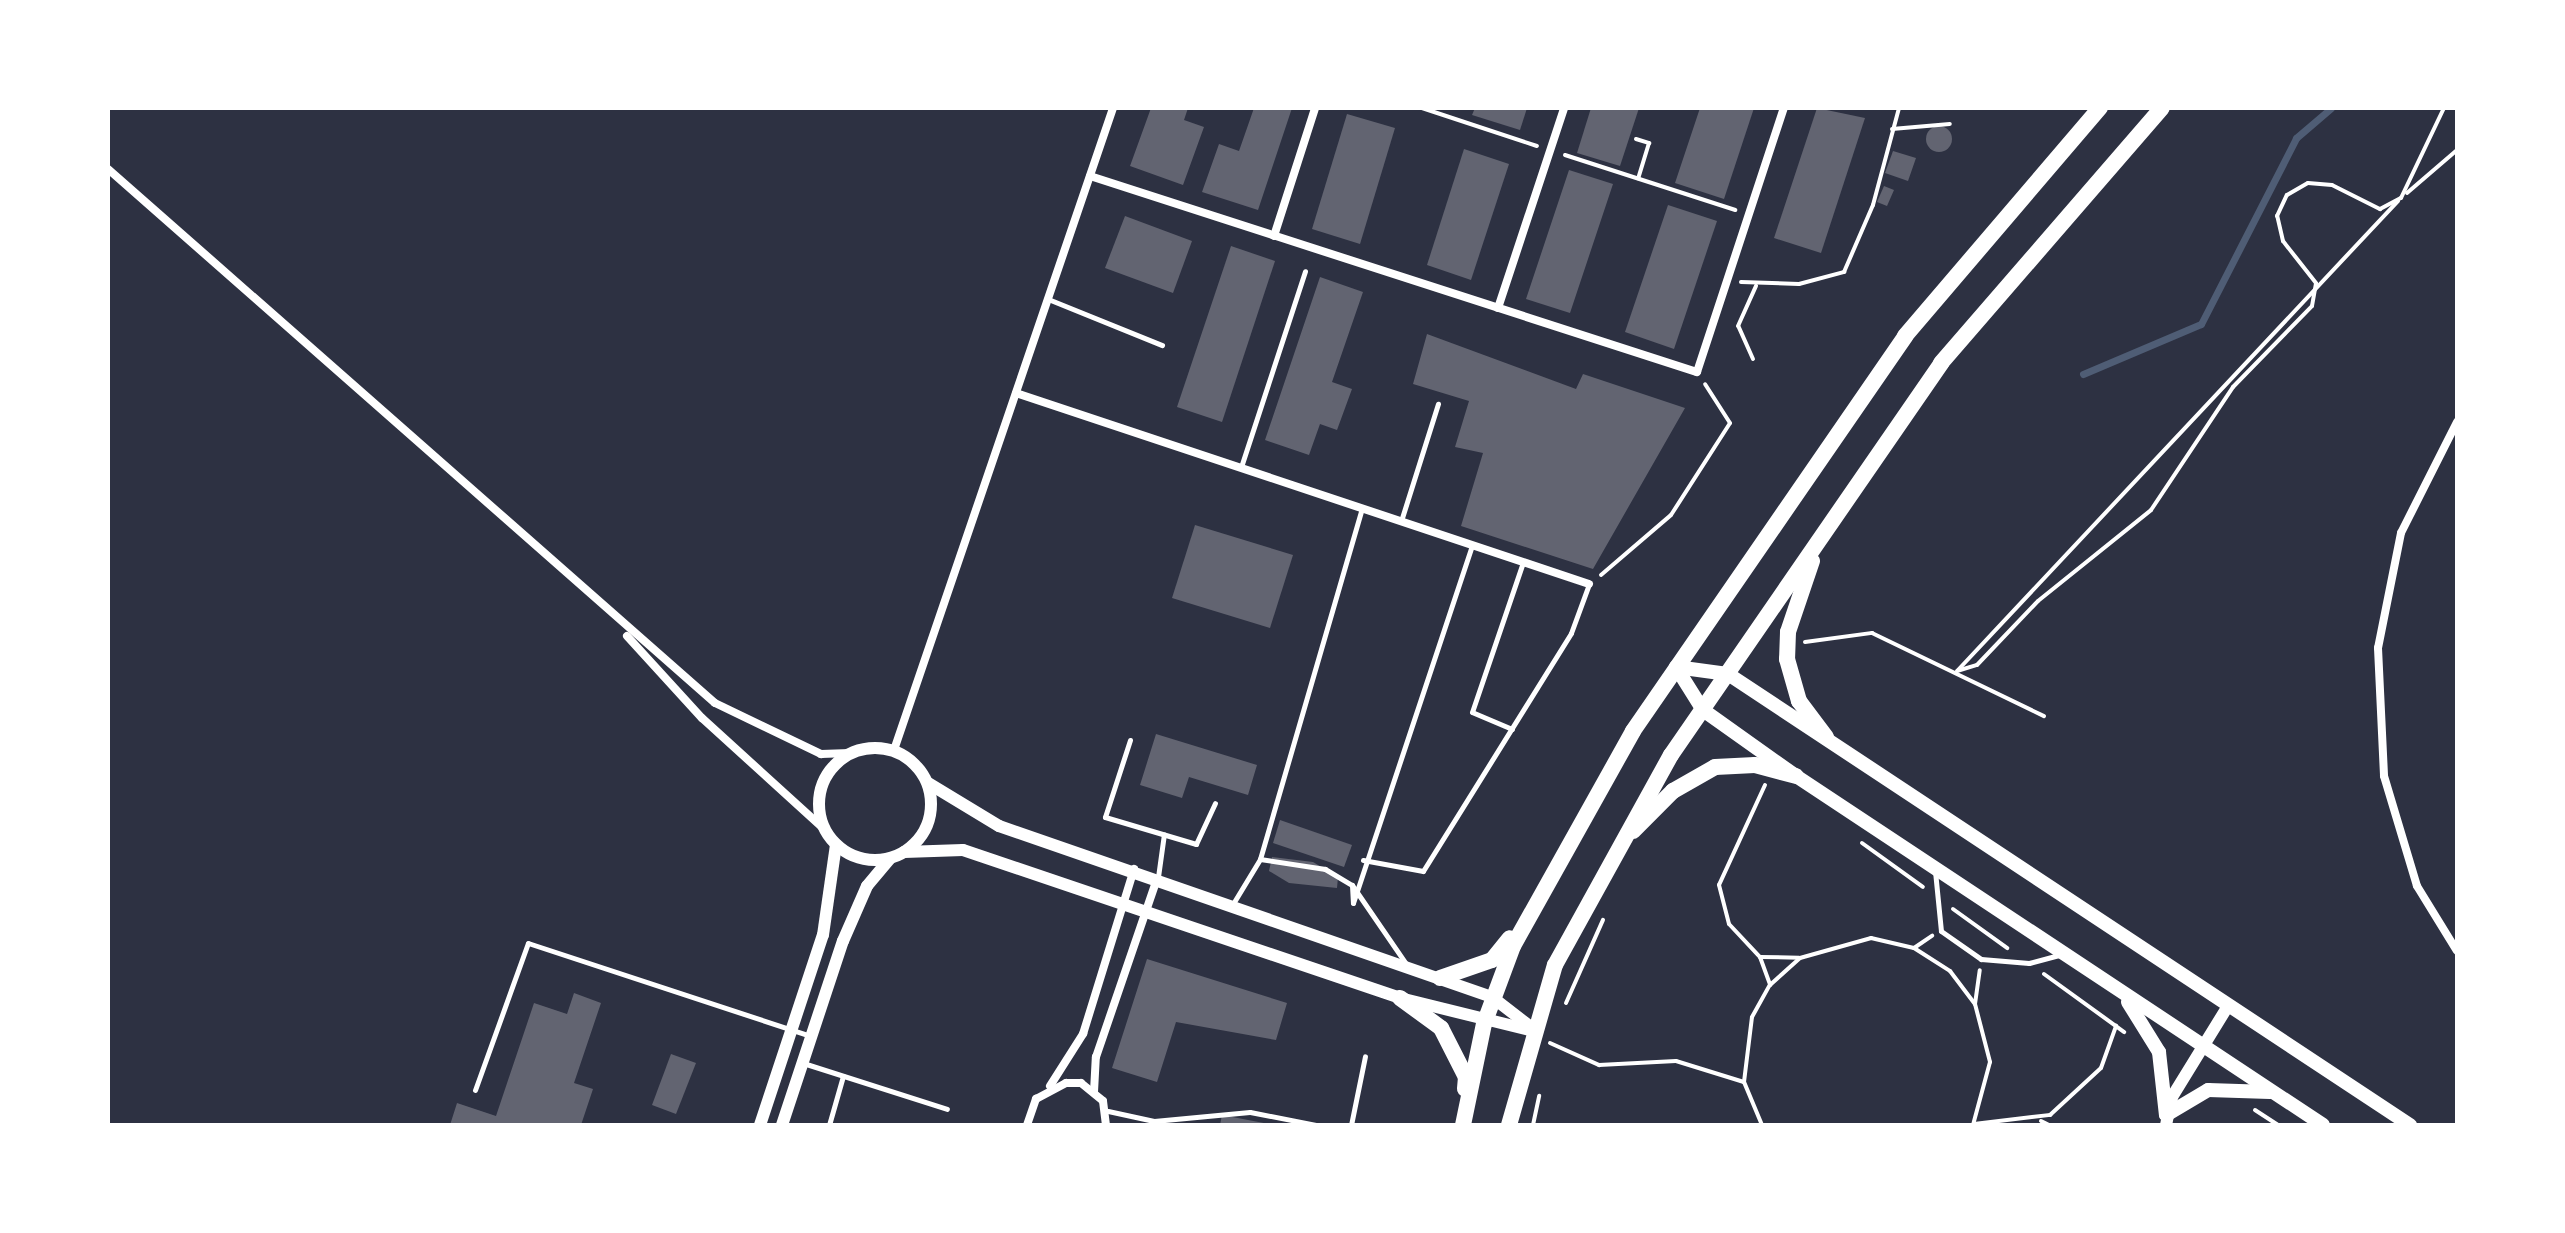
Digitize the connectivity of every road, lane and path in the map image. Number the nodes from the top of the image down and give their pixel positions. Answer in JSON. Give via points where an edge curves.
{"nodes":[{"id":1,"x":1113,"y":108,"type":"edge"},
{"id":2,"x":1315,"y":108,"type":"edge"},
{"id":3,"x":1422,"y":108,"type":"edge"},
{"id":4,"x":1564,"y":108,"type":"edge"},
{"id":5,"x":1784,"y":108,"type":"edge"},
{"id":6,"x":1899,"y":108,"type":"edge"},
{"id":7,"x":2100,"y":108,"type":"edge"},
{"id":8,"x":2162,"y":108,"type":"edge"},
{"id":9,"x":2444,"y":108,"type":"edge"},
{"id":10,"x":1950,"y":124,"type":"dead end"},
{"id":11,"x":1892,"y":129,"type":"junction"},
{"id":12,"x":1636,"y":139,"type":"dead end"},
{"id":13,"x":1550,"y":150,"type":"junction"},
{"id":14,"x":2457,"y":150,"type":"edge"},
{"id":15,"x":108,"y":169,"type":"edge"},
{"id":16,"x":1090,"y":176,"type":"junction"},
{"id":17,"x":1638,"y":178,"type":"junction"},
{"id":18,"x":2401,"y":198,"type":"junction"},
{"id":19,"x":1749,"y":214,"type":"junction"},
{"id":20,"x":1274,"y":236,"type":"junction"},
{"id":21,"x":1305,"y":271,"type":"dead end"},
{"id":22,"x":1728,"y":279,"type":"junction"},
{"id":23,"x":1756,"y":286,"type":"junction"},
{"id":24,"x":2316,"y":288,"type":"junction"},
{"id":25,"x":1048,"y":299,"type":"junction"},
{"id":26,"x":1498,"y":308,"type":"junction"},
{"id":27,"x":1162,"y":345,"type":"dead end"},
{"id":28,"x":1753,"y":359,"type":"dead end"},
{"id":29,"x":1697,"y":372,"type":"junction"},
{"id":30,"x":1016,"y":393,"type":"junction"},
{"id":31,"x":1438,"y":404,"type":"dead end"},
{"id":32,"x":2457,"y":422,"type":"edge"},
{"id":33,"x":1241,"y":468,"type":"junction"},
{"id":34,"x":1362,"y":509,"type":"junction"},
{"id":35,"x":1401,"y":522,"type":"junction"},
{"id":36,"x":1820,"y":539,"type":"junction"},
{"id":37,"x":1472,"y":545,"type":"junction"},
{"id":38,"x":1523,"y":562,"type":"junction"},
{"id":39,"x":1589,"y":584,"type":"junction"},
{"id":40,"x":608,"y":614,"type":"junction"},
{"id":41,"x":1787,"y":646,"type":"junction"},
{"id":42,"x":1676,"y":667,"type":"junction"},
{"id":43,"x":1957,"y":671,"type":"junction"},
{"id":44,"x":1728,"y":674,"type":"junction"},
{"id":45,"x":1703,"y":710,"type":"junction"},
{"id":46,"x":2044,"y":716,"type":"dead end"},
{"id":47,"x":1512,"y":729,"type":"junction"},
{"id":48,"x":1826,"y":737,"type":"junction"},
{"id":49,"x":1130,"y":740,"type":"dead end"},
{"id":50,"x":894,"y":750,"type":"junction"},
{"id":51,"x":850,"y":753,"type":"junction"},
{"id":52,"x":1796,"y":776,"type":"junction"},
{"id":53,"x":1756,"y":781,"type":"dead end"},
{"id":54,"x":928,"y":783,"type":"junction"},
{"id":55,"x":1766,"y":783,"type":"junction"},
{"id":56,"x":1774,"y":785,"type":"dead end"},
{"id":57,"x":1215,"y":803,"type":"dead end"},
{"id":58,"x":824,"y":829,"type":"junction"},
{"id":59,"x":1164,"y":834,"type":"junction"},
{"id":60,"x":1858,"y":840,"type":"dead end"},
{"id":61,"x":836,"y":845,"type":"junction"},
{"id":62,"x":1614,"y":849,"type":"junction"},
{"id":63,"x":904,"y":852,"type":"junction"},
{"id":64,"x":890,"y":859,"type":"junction"},
{"id":65,"x":1260,"y":859,"type":"junction"},
{"id":66,"x":1363,"y":860,"type":"junction"},
{"id":67,"x":1134,"y":868,"type":"junction"},
{"id":68,"x":1936,"y":870,"type":"junction"},
{"id":69,"x":1158,"y":877,"type":"junction"},
{"id":70,"x":1352,"y":885,"type":"junction"},
{"id":71,"x":1933,"y":895,"type":"junction"},
{"id":72,"x":1234,"y":902,"type":"junction"},
{"id":73,"x":1121,"y":904,"type":"junction"},
{"id":74,"x":1146,"y":912,"type":"junction"},
{"id":75,"x":1606,"y":916,"type":"dead end"},
{"id":76,"x":1527,"y":919,"type":"junction"},
{"id":77,"x":1941,"y":931,"type":"junction"},
{"id":78,"x":1914,"y":948,"type":"junction"},
{"id":79,"x":2457,"y":951,"type":"edge"},
{"id":80,"x":2063,"y":954,"type":"junction"},
{"id":81,"x":1760,"y":957,"type":"junction"},
{"id":82,"x":1800,"y":958,"type":"junction"},
{"id":83,"x":1981,"y":959,"type":"junction"},
{"id":84,"x":2029,"y":963,"type":"junction"},
{"id":85,"x":1406,"y":964,"type":"junction"},
{"id":86,"x":1440,"y":978,"type":"junction"},
{"id":87,"x":1770,"y":985,"type":"junction"},
{"id":88,"x":2116,"y":988,"type":"junction"},
{"id":89,"x":1492,"y":997,"type":"junction"},
{"id":90,"x":1400,"y":998,"type":"junction"},
{"id":91,"x":1975,"y":1004,"type":"junction"},
{"id":92,"x":2228,"y":1006,"type":"junction"},
{"id":93,"x":1562,"y":1013,"type":"dead end"},
{"id":94,"x":1484,"y":1024,"type":"junction"},
{"id":95,"x":2116,"y":1026,"type":"junction"},
{"id":96,"x":792,"y":1030,"type":"junction"},
{"id":97,"x":1536,"y":1031,"type":"junction"},
{"id":98,"x":1554,"y":1034,"type":"dead end"},
{"id":99,"x":2128,"y":1034,"type":"dead end"},
{"id":100,"x":811,"y":1036,"type":"junction"},
{"id":101,"x":1551,"y":1043,"type":"junction"},
{"id":102,"x":2202,"y":1045,"type":"junction"},
{"id":103,"x":1365,"y":1056,"type":"dead end"},
{"id":104,"x":1548,"y":1057,"type":"dead end"},
{"id":105,"x":802,"y":1062,"type":"junction"},
{"id":106,"x":843,"y":1075,"type":"junction"},
{"id":107,"x":1744,"y":1082,"type":"junction"},
{"id":108,"x":1541,"y":1085,"type":"dead end"},
{"id":109,"x":1050,"y":1086,"type":"junction"},
{"id":110,"x":475,"y":1090,"type":"dead end"},
{"id":111,"x":1094,"y":1092,"type":"junction"},
{"id":112,"x":2274,"y":1092,"type":"junction"},
{"id":113,"x":947,"y":1109,"type":"dead end"},
{"id":114,"x":1108,"y":1111,"type":"junction"},
{"id":115,"x":2166,"y":1120,"type":"edge"},
{"id":116,"x":2041,"y":1121,"type":"junction"},
{"id":117,"x":1973,"y":1124,"type":"edge"},
{"id":118,"x":760,"y":1125,"type":"edge"},
{"id":119,"x":782,"y":1125,"type":"edge"},
{"id":120,"x":829,"y":1125,"type":"edge"},
{"id":121,"x":1027,"y":1125,"type":"edge"},
{"id":122,"x":1106,"y":1125,"type":"edge"},
{"id":123,"x":1316,"y":1125,"type":"edge"},
{"id":124,"x":1351,"y":1125,"type":"edge"},
{"id":125,"x":1463,"y":1125,"type":"edge"},
{"id":126,"x":1509,"y":1125,"type":"edge"},
{"id":127,"x":1533,"y":1125,"type":"edge"},
{"id":128,"x":1762,"y":1125,"type":"edge"},
{"id":129,"x":2049,"y":1125,"type":"edge"},
{"id":130,"x":2323,"y":1125,"type":"edge"},
{"id":131,"x":2410,"y":1125,"type":"edge"}],
"edges":[{"from":1,"to":16,"type":"street"},
{"from":2,"to":20,"type":"street"},
{"from":3,"to":13,"type":"path"},
{"from":4,"to":13,"type":"street"},
{"from":5,"to":19,"type":"street"},
{"from":6,"to":11,"type":"path"},
{"from":7,"to":42,"type":"highway","via":[[1905,336]]},
{"from":8,"to":36,"type":"highway","via":[[1991,298]]},
{"from":9,"to":18,"type":"path"},
{"from":10,"to":11,"type":"path"},
{"from":11,"to":23,"type":"path","via":[[1844,272]]},
{"from":12,"to":17,"type":"path","via":[[1649,143]]},
{"from":13,"to":17,"type":"path"},
{"from":13,"to":26,"type":"street"},
{"from":14,"to":18,"type":"path"},
{"from":15,"to":40,"type":"street"},
{"from":16,"to":20,"type":"street"},
{"from":16,"to":25,"type":"street"},
{"from":17,"to":19,"type":"path"},
{"from":18,"to":24,"type":"path"},
{"from":18,"to":24,"type":"path","via":[[2380,209],[2332,185],[2308,183],[2287,195],[2277,216],[2283,241]]},
{"from":19,"to":22,"type":"street"},
{"from":20,"to":26,"type":"street"},
{"from":21,"to":33,"type":"lane"},
{"from":22,"to":23,"type":"path"},
{"from":22,"to":29,"type":"street"},
{"from":23,"to":28,"type":"path","via":[[1738,326]]},
{"from":24,"to":43,"type":"path"},
{"from":24,"to":43,"type":"path","via":[[2312,306],[2233,387],[2151,510],[2038,601],[1977,665]]},
{"from":25,"to":27,"type":"lane"},
{"from":25,"to":30,"type":"street"},
{"from":26,"to":29,"type":"street"},
{"from":29,"to":39,"type":"path","via":[[1730,423],[1671,515]]},
{"from":30,"to":33,"type":"street"},
{"from":30,"to":50,"type":"street"},
{"from":31,"to":35,"type":"lane"},
{"from":32,"to":79,"type":"street","via":[[2401,533],[2378,648],[2384,776],[2417,886]]},
{"from":33,"to":34,"type":"street"},
{"from":34,"to":35,"type":"street"},
{"from":34,"to":65,"type":"lane"},
{"from":35,"to":37,"type":"street"},
{"from":36,"to":41,"type":"highway"},
{"from":36,"to":44,"type":"highway"},
{"from":37,"to":38,"type":"street"},
{"from":37,"to":66,"type":"lane"},
{"from":38,"to":39,"type":"street"},
{"from":38,"to":47,"type":"lane","via":[[1472,712]]},
{"from":39,"to":47,"type":"lane","via":[[1571,633]]},
{"from":40,"to":51,"type":"street","via":[[715,703],[821,754]]},
{"from":40,"to":58,"type":"street","via":[[702,718]]},
{"from":41,"to":43,"type":"path","via":[[1872,633]]},
{"from":41,"to":48,"type":"highway","via":[[1799,701]]},
{"from":42,"to":44,"type":"main road"},
{"from":42,"to":45,"type":"main road"},
{"from":42,"to":76,"type":"highway","via":[[1575,826]]},
{"from":43,"to":46,"type":"path"},
{"from":44,"to":45,"type":"highway"},
{"from":44,"to":48,"type":"main road"},
{"from":45,"to":52,"type":"main road"},
{"from":45,"to":62,"type":"highway"},
{"from":47,"to":66,"type":"lane","via":[[1423,871]]},
{"from":48,"to":92,"type":"main road"},
{"from":49,"to":59,"type":"lane","via":[[1105,817]]},
{"from":50,"to":51,"type":"street"},
{"from":50,"to":54,"type":"street"},
{"from":51,"to":58,"type":"street","via":[[822,785]]},
{"from":52,"to":62,"type":"highway","via":[[1755,765],[1715,767],[1673,791]]},
{"from":52,"to":68,"type":"main road"},
{"from":53,"to":55,"type":"path"},
{"from":54,"to":63,"type":"street","via":[[931,812]]},
{"from":54,"to":67,"type":"street","via":[[999,826]]},
{"from":55,"to":56,"type":"path"},
{"from":55,"to":81,"type":"path","via":[[1719,885],[1729,924]]},
{"from":57,"to":59,"type":"lane","via":[[1196,844]]},
{"from":58,"to":61,"type":"street"},
{"from":59,"to":69,"type":"lane"},
{"from":60,"to":71,"type":"path"},
{"from":61,"to":64,"type":"street","via":[[865,860]]},
{"from":61,"to":96,"type":"street","via":[[830,907]]},
{"from":62,"to":97,"type":"highway","via":[[1555,965]]},
{"from":63,"to":64,"type":"street"},
{"from":63,"to":73,"type":"street","via":[[963,850]]},
{"from":64,"to":100,"type":"street","via":[[867,886]]},
{"from":65,"to":70,"type":"lane","via":[[1325,869]]},
{"from":65,"to":72,"type":"lane"},
{"from":66,"to":70,"type":"lane","via":[[1353,903]]},
{"from":67,"to":69,"type":"street"},
{"from":67,"to":73,"type":"street"},
{"from":68,"to":71,"type":"lane"},
{"from":68,"to":80,"type":"main road"},
{"from":69,"to":72,"type":"street"},
{"from":69,"to":74,"type":"street"},
{"from":70,"to":85,"type":"lane"},
{"from":71,"to":77,"type":"lane"},
{"from":71,"to":84,"type":"path"},
{"from":72,"to":85,"type":"street"},
{"from":73,"to":74,"type":"street"},
{"from":73,"to":109,"type":"street","via":[[1083,1034]]},
{"from":74,"to":90,"type":"street"},
{"from":74,"to":111,"type":"street","via":[[1096,1057]]},
{"from":75,"to":93,"type":"path"},
{"from":76,"to":86,"type":"highway","via":[[1492,960]]},
{"from":76,"to":89,"type":"highway"},
{"from":77,"to":78,"type":"path"},
{"from":77,"to":83,"type":"lane"},
{"from":78,"to":82,"type":"path","via":[[1871,938]]},
{"from":78,"to":91,"type":"path","via":[[1950,971]]},
{"from":80,"to":84,"type":"lane"},
{"from":80,"to":88,"type":"main road"},
{"from":81,"to":82,"type":"path"},
{"from":81,"to":87,"type":"path"},
{"from":82,"to":87,"type":"path"},
{"from":83,"to":84,"type":"lane"},
{"from":83,"to":91,"type":"path"},
{"from":84,"to":95,"type":"path"},
{"from":85,"to":86,"type":"street"},
{"from":86,"to":89,"type":"street"},
{"from":87,"to":107,"type":"path","via":[[1752,1017]]},
{"from":88,"to":102,"type":"main road"},
{"from":88,"to":115,"type":"main road","via":[[2150,1031]]},
{"from":89,"to":94,"type":"highway"},
{"from":89,"to":97,"type":"street"},
{"from":90,"to":94,"type":"street"},
{"from":90,"to":125,"type":"highway","via":[[1441,1028],[1457,1055],[1466,1077]]},
{"from":91,"to":117,"type":"path","via":[[1990,1062]]},
{"from":92,"to":102,"type":"street"},
{"from":92,"to":131,"type":"main road"},
{"from":94,"to":97,"type":"street"},
{"from":94,"to":125,"type":"highway"},
{"from":95,"to":99,"type":"path"},
{"from":95,"to":116,"type":"path","via":[[2101,1068]]},
{"from":96,"to":100,"type":"lane"},
{"from":96,"to":110,"type":"lane","via":[[528,943]]},
{"from":96,"to":118,"type":"street"},
{"from":97,"to":101,"type":"path"},
{"from":97,"to":126,"type":"highway"},
{"from":98,"to":101,"type":"path"},
{"from":100,"to":105,"type":"street"},
{"from":101,"to":104,"type":"path"},
{"from":101,"to":107,"type":"path","via":[[1599,1065],[1676,1061]]},
{"from":102,"to":112,"type":"main road"},
{"from":102,"to":115,"type":"street"},
{"from":103,"to":124,"type":"lane"},
{"from":105,"to":106,"type":"lane"},
{"from":105,"to":119,"type":"street"},
{"from":106,"to":113,"type":"lane"},
{"from":106,"to":120,"type":"lane"},
{"from":107,"to":128,"type":"path"},
{"from":108,"to":127,"type":"path"},
{"from":109,"to":111,"type":"street","via":[[1081,1083]]},
{"from":109,"to":121,"type":"street"},
{"from":111,"to":114,"type":"street"},
{"from":112,"to":115,"type":"main road","via":[[2208,1090]]},
{"from":112,"to":130,"type":"main road"},
{"from":114,"to":122,"type":"street"},
{"from":114,"to":123,"type":"lane","via":[[1154,1121],[1250,1112]]},
{"from":116,"to":117,"type":"path"},
{"from":116,"to":129,"type":"path"}]}
